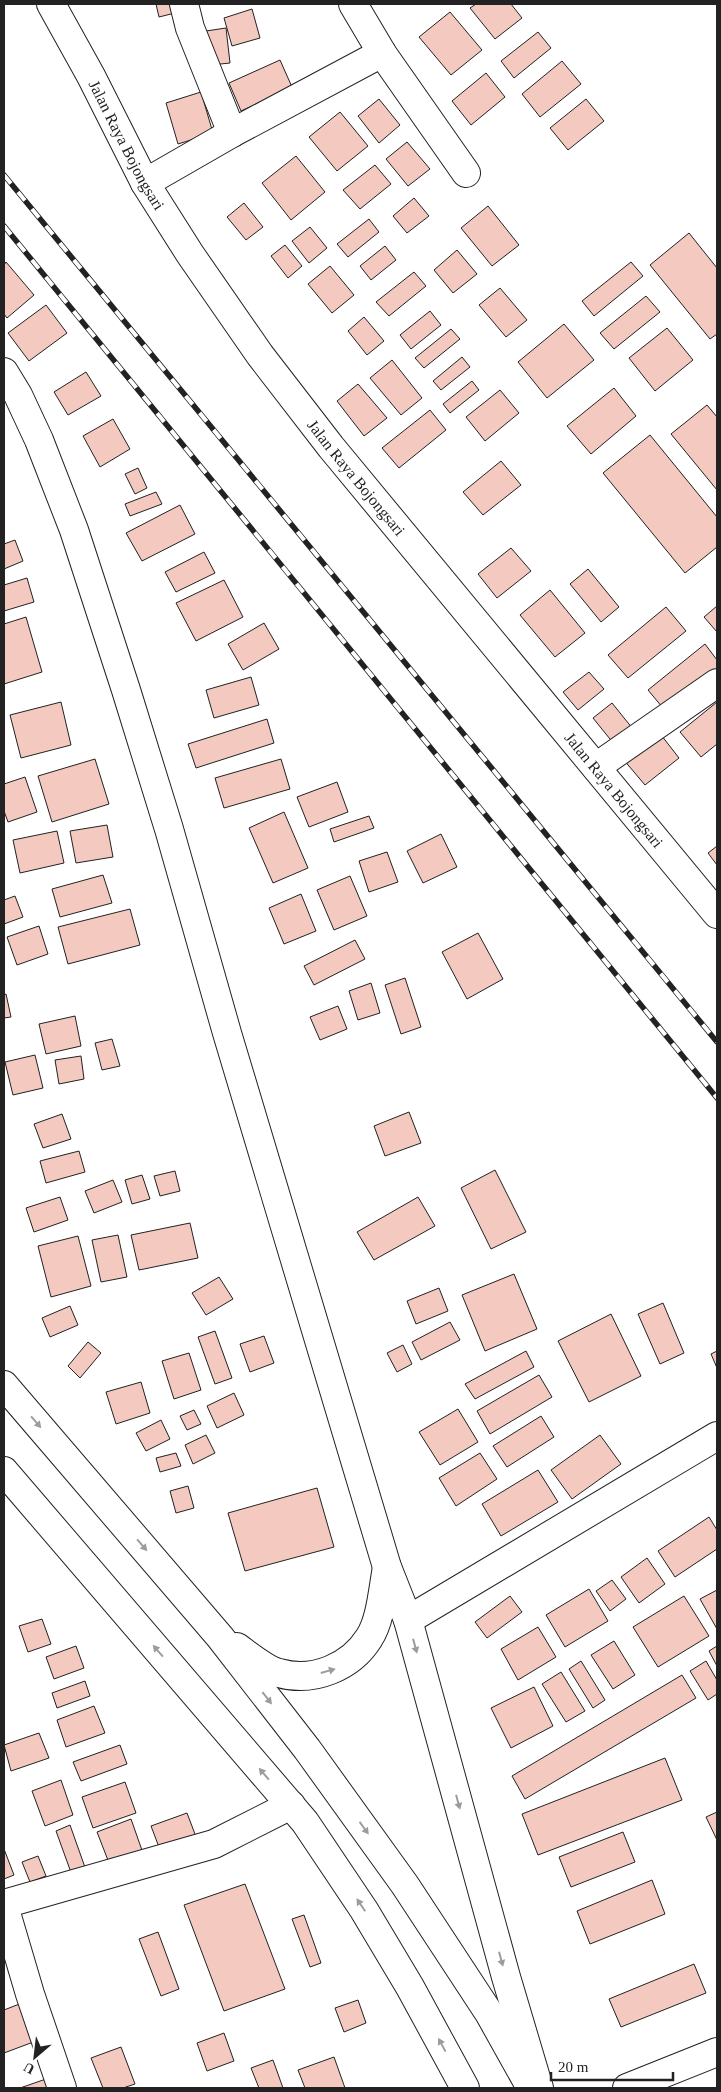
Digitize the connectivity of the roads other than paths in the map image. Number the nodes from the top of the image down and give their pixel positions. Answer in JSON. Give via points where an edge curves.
{"nodes":[{"id":1,"x":50,"y":4,"type":"edge"},
{"id":2,"x":184,"y":4,"type":"edge"},
{"id":3,"x":353,"y":4,"type":"edge"},
{"id":4,"x":382,"y":53,"type":"junction"},
{"id":5,"x":232,"y":133,"type":"junction"},
{"id":6,"x":466,"y":173,"type":"dead end"},
{"id":7,"x":145,"y":183,"type":"junction"},
{"id":8,"x":4,"y":372,"type":"edge"},
{"id":9,"x":717,"y":683,"type":"edge"},
{"id":10,"x":596,"y":767,"type":"junction"},
{"id":11,"x":717,"y":914,"type":"edge"},
{"id":12,"x":4,"y":1385,"type":"edge"},
{"id":13,"x":717,"y":1436,"type":"edge"},
{"id":14,"x":4,"y":1471,"type":"edge"},
{"id":15,"x":387,"y":1567,"type":"junction"},
{"id":16,"x":408,"y":1620,"type":"junction"},
{"id":17,"x":220,"y":1637,"type":"junction"},
{"id":18,"x":291,"y":1805,"type":"junction"},
{"id":19,"x":4,"y":1905,"type":"edge"},
{"id":20,"x":717,"y":2052,"type":"edge"},
{"id":21,"x":62,"y":2088,"type":"edge"},
{"id":22,"x":465,"y":2088,"type":"edge"},
{"id":23,"x":531,"y":2088,"type":"edge"},
{"id":24,"x":540,"y":2088,"type":"edge"},
{"id":25,"x":627,"y":2088,"type":"edge"}],
"edges":[{"from":1,"to":7,"type":"main road","name":"Jalan Raya Bojongsari"},
{"from":2,"to":5,"type":"main road","via":[[190,28]]},
{"from":3,"to":4,"type":"main road"},
{"from":4,"to":5,"type":"main road"},
{"from":4,"to":6,"type":"main road"},
{"from":5,"to":7,"type":"main road"},
{"from":7,"to":10,"type":"main road","name":"Jalan Raya Bojongsari","via":[[260,354],[319,431]]},
{"from":8,"to":15,"type":"main road","via":[[35,431],[74,530],[126,690]]},
{"from":9,"to":10,"type":"main road"},
{"from":10,"to":11,"type":"main road","name":"Jalan Raya Bojongsari"},
{"from":12,"to":17,"type":"main road","one_way":true},
{"from":13,"to":16,"type":"main road"},
{"from":18,"to":14,"type":"main road","one_way":true},
{"from":15,"to":16,"type":"main road"},
{"from":17,"to":15,"type":"main road","one_way":true,"via":[[278,1673],[302,1677],[334,1670],[351,1658],[370,1637],[379,1611]]},
{"from":16,"to":24,"type":"main road","one_way":true,"via":[[506,1977]]},
{"from":17,"to":23,"type":"main road","one_way":true,"via":[[307,1749],[405,1885],[489,2013]]},
{"from":18,"to":19,"type":"main road","via":[[214,1844]]},
{"from":22,"to":18,"type":"main road","one_way":true,"via":[[364,1910]]},
{"from":19,"to":21,"type":"main road"},
{"from":20,"to":25,"type":"main road"}]}
